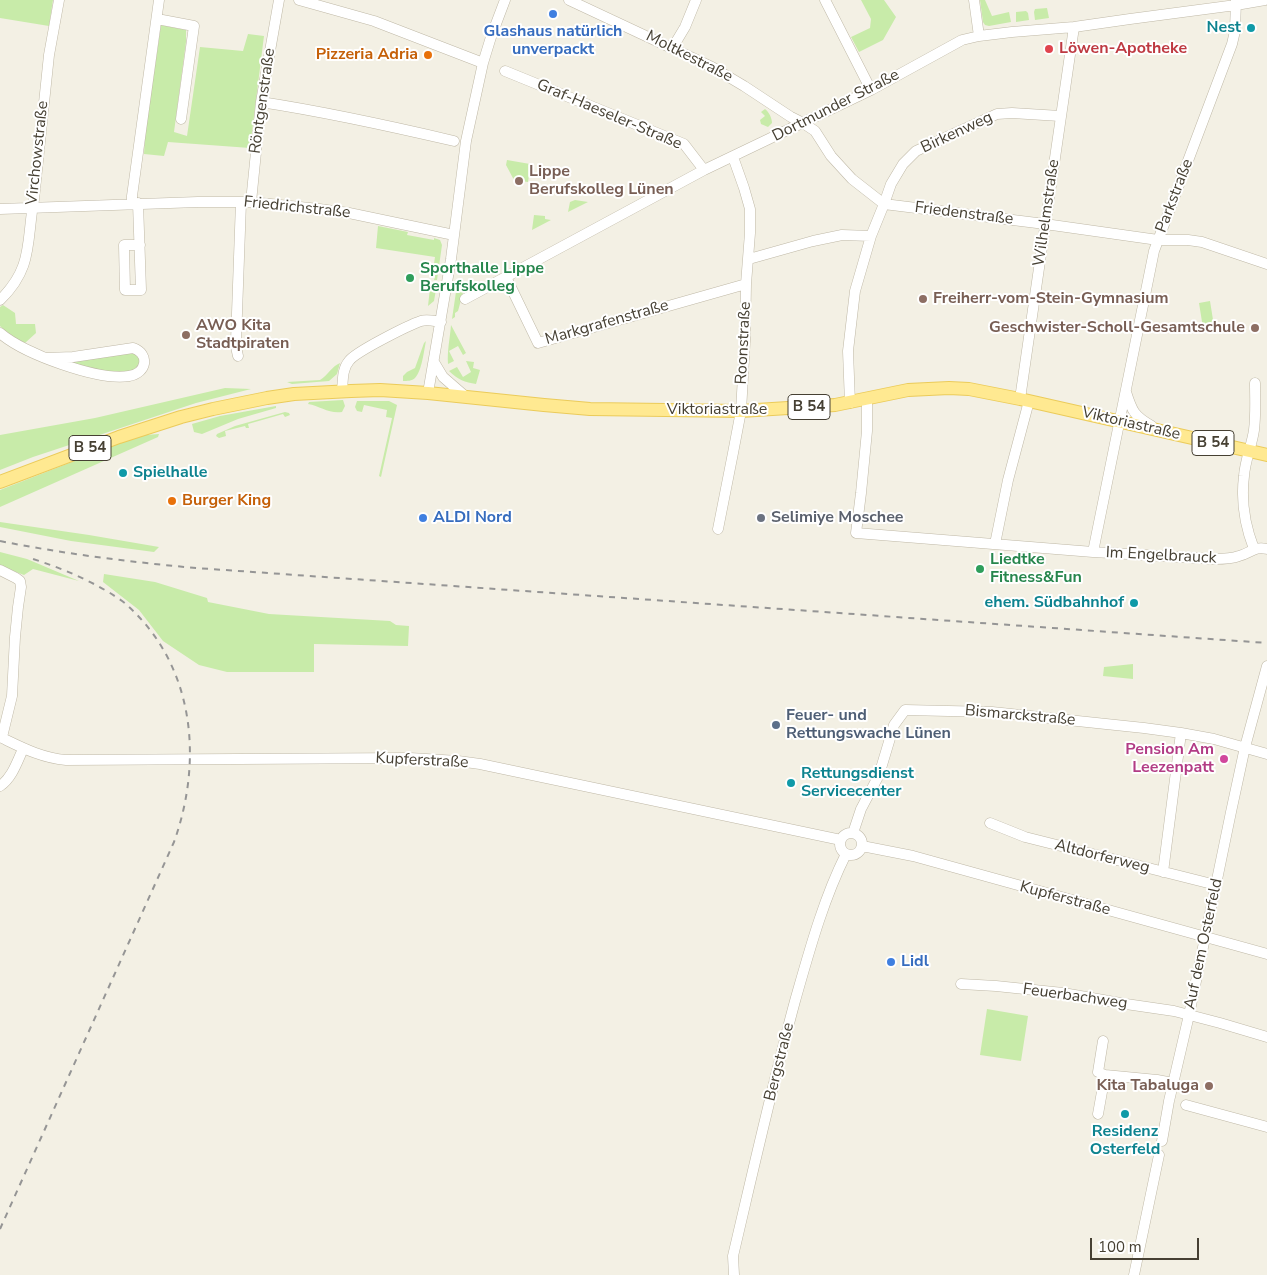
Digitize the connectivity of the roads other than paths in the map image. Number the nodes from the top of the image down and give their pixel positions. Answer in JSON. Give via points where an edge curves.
{"nodes":[{"id":1,"x":59,"y":0,"type":"edge"},
{"id":2,"x":159,"y":0,"type":"edge"},
{"id":3,"x":279,"y":0,"type":"edge"},
{"id":4,"x":299,"y":0,"type":"edge"},
{"id":5,"x":505,"y":0,"type":"edge"},
{"id":6,"x":569,"y":0,"type":"edge"},
{"id":7,"x":696,"y":0,"type":"edge"},
{"id":8,"x":825,"y":0,"type":"edge"},
{"id":9,"x":974,"y":0,"type":"edge"},
{"id":10,"x":1265,"y":0,"type":"edge"},
{"id":11,"x":1236,"y":2,"type":"edge"},
{"id":12,"x":157,"y":19,"type":"junction"},
{"id":13,"x":1074,"y":27,"type":"junction"},
{"id":14,"x":980,"y":36,"type":"junction"},
{"id":15,"x":673,"y":48,"type":"junction"},
{"id":16,"x":483,"y":64,"type":"junction"},
{"id":17,"x":505,"y":71,"type":"dead end"},
{"id":18,"x":871,"y":90,"type":"junction"},
{"id":19,"x":261,"y":102,"type":"junction"},
{"id":20,"x":1060,"y":116,"type":"junction"},
{"id":21,"x":181,"y":119,"type":"dead end"},
{"id":22,"x":803,"y":123,"type":"junction"},
{"id":23,"x":454,"y":141,"type":"dead end"},
{"id":24,"x":733,"y":157,"type":"junction"},
{"id":25,"x":704,"y":170,"type":"junction"},
{"id":26,"x":246,"y":202,"type":"junction"},
{"id":27,"x":135,"y":204,"type":"junction"},
{"id":28,"x":884,"y":204,"type":"junction"},
{"id":29,"x":32,"y":207,"type":"junction"},
{"id":30,"x":0,"y":209,"type":"edge"},
{"id":31,"x":1045,"y":224,"type":"junction"},
{"id":32,"x":454,"y":236,"type":"junction"},
{"id":33,"x":871,"y":236,"type":"junction"},
{"id":34,"x":1158,"y":240,"type":"junction"},
{"id":35,"x":140,"y":245,"type":"dead end"},
{"id":36,"x":749,"y":259,"type":"junction"},
{"id":37,"x":1266,"y":264,"type":"edge"},
{"id":38,"x":506,"y":277,"type":"junction"},
{"id":39,"x":746,"y":284,"type":"junction"},
{"id":40,"x":465,"y":299,"type":"dead end"},
{"id":41,"x":0,"y":300,"type":"edge"},
{"id":42,"x":441,"y":322,"type":"junction"},
{"id":43,"x":0,"y":333,"type":"edge"},
{"id":44,"x":238,"y":356,"type":"dead end"},
{"id":45,"x":46,"y":358,"type":"junction"},
{"id":46,"x":434,"y":362,"type":"junction"},
{"id":47,"x":1255,"y":383,"type":"dead end"},
{"id":48,"x":342,"y":391,"type":"junction"},
{"id":49,"x":1126,"y":391,"type":"junction"},
{"id":50,"x":428,"y":393,"type":"junction"},
{"id":51,"x":466,"y":396,"type":"junction"},
{"id":52,"x":867,"y":399,"type":"junction"},
{"id":53,"x":1024,"y":400,"type":"junction"},
{"id":54,"x":850,"y":403,"type":"junction"},
{"id":55,"x":741,"y":411,"type":"junction"},
{"id":56,"x":1119,"y":422,"type":"junction"},
{"id":57,"x":1159,"y":430,"type":"junction"},
{"id":58,"x":1249,"y":451,"type":"junction"},
{"id":59,"x":1267,"y":455,"type":"edge"},
{"id":60,"x":0,"y":482,"type":"edge"},
{"id":61,"x":718,"y":529,"type":"dead end"},
{"id":62,"x":995,"y":544,"type":"junction"},
{"id":63,"x":1254,"y":549,"type":"junction"},
{"id":64,"x":1267,"y":549,"type":"edge"},
{"id":65,"x":1093,"y":552,"type":"junction"},
{"id":66,"x":0,"y":570,"type":"edge"},
{"id":67,"x":1267,"y":666,"type":"edge"},
{"id":68,"x":1181,"y":733,"type":"junction"},
{"id":69,"x":1,"y":737,"type":"edge"},
{"id":70,"x":1245,"y":748,"type":"junction"},
{"id":71,"x":23,"y":749,"type":"junction"},
{"id":72,"x":1267,"y":754,"type":"edge"},
{"id":73,"x":0,"y":786,"type":"edge"},
{"id":74,"x":990,"y":823,"type":"dead end"},
{"id":75,"x":854,"y":833,"type":"junction"},
{"id":76,"x":841,"y":840,"type":"junction"},
{"id":77,"x":862,"y":846,"type":"junction"},
{"id":78,"x":846,"y":854,"type":"junction"},
{"id":79,"x":1164,"y":872,"type":"junction"},
{"id":80,"x":1216,"y":885,"type":"junction"},
{"id":81,"x":1205,"y":937,"type":"junction"},
{"id":82,"x":1267,"y":954,"type":"edge"},
{"id":83,"x":961,"y":984,"type":"dead end"},
{"id":84,"x":1189,"y":1015,"type":"junction"},
{"id":85,"x":1267,"y":1037,"type":"edge"},
{"id":86,"x":1103,"y":1041,"type":"dead end"},
{"id":87,"x":1105,"y":1075,"type":"junction"},
{"id":88,"x":1174,"y":1083,"type":"junction"},
{"id":89,"x":1186,"y":1105,"type":"dead end"},
{"id":90,"x":1098,"y":1114,"type":"dead end"},
{"id":91,"x":1267,"y":1127,"type":"edge"},
{"id":92,"x":1162,"y":1141,"type":"dead end"},
{"id":93,"x":1159,"y":1155,"type":"dead end"},
{"id":94,"x":734,"y":1275,"type":"edge"},
{"id":95,"x":1134,"y":1275,"type":"edge"}],
"edges":[{"from":1,"to":29,"type":"street","name":"Virchowstraße","via":[[49,55]]},
{"from":2,"to":12,"type":"street"},
{"from":3,"to":19,"type":"street","name":"Röntgenstraße"},
{"from":4,"to":16,"type":"street","via":[[374,21]]},
{"from":5,"to":16,"type":"street"},
{"from":6,"to":15,"type":"street","name":"Moltkestraße"},
{"from":7,"to":15,"type":"street"},
{"from":8,"to":18,"type":"street"},
{"from":9,"to":14,"type":"street"},
{"from":10,"to":11,"type":"street","name":"Dortmunder Straße"},
{"from":11,"to":13,"type":"street","name":"Dortmunder Straße"},
{"from":11,"to":34,"type":"street","name":"Parkstraße","via":[[1232,44]]},
{"from":12,"to":21,"type":"street","via":[[194,26]]},
{"from":12,"to":27,"type":"street","via":[[132,196]]},
{"from":13,"to":14,"type":"street","name":"Dortmunder Straße"},
{"from":13,"to":20,"type":"street","name":"Wilhelmstraße"},
{"from":14,"to":18,"type":"street","name":"Dortmunder Straße","via":[[962,40]]},
{"from":15,"to":22,"type":"street","name":"Moltkestraße","via":[[712,67]]},
{"from":16,"to":32,"type":"street","via":[[466,141]]},
{"from":17,"to":25,"type":"street","name":"Graf-Haeseler-Straße","via":[[684,144]]},
{"from":18,"to":22,"type":"street","name":"Dortmunder Straße"},
{"from":19,"to":23,"type":"street","via":[[351,117]]},
{"from":19,"to":26,"type":"street","name":"Röntgenstraße"},
{"from":20,"to":28,"type":"street","name":"Birkenweg","via":[[997,114],[933,143],[902,164]]},
{"from":20,"to":31,"type":"street","name":"Wilhelmstraße"},
{"from":22,"to":24,"type":"street","name":"Dortmunder Straße"},
{"from":22,"to":28,"type":"street","via":[[815,131],[831,156],[852,179]]},
{"from":24,"to":25,"type":"street","name":"Dortmunder Straße"},
{"from":24,"to":36,"type":"street","name":"Roonstraße","via":[[750,209]]},
{"from":25,"to":38,"type":"street","name":"Dortmunder Straße"},
{"from":26,"to":27,"type":"street","name":"Friedrichstraße"},
{"from":26,"to":32,"type":"street","name":"Friedrichstraße","via":[[319,209]]},
{"from":26,"to":44,"type":"street","name":"Röntgenstraße"},
{"from":27,"to":29,"type":"street","name":"Friedrichstraße"},
{"from":27,"to":35,"type":"street"},
{"from":28,"to":31,"type":"street","name":"Friedenstraße"},
{"from":28,"to":33,"type":"street","name":"Birkenweg"},
{"from":29,"to":30,"type":"street","name":"Friedrichstraße"},
{"from":29,"to":41,"type":"street","name":"Virchowstraße","via":[[24,264],[14,284]]},
{"from":31,"to":34,"type":"street","name":"Friedenstraße"},
{"from":31,"to":53,"type":"street","name":"Wilhelmstraße"},
{"from":32,"to":42,"type":"street"},
{"from":33,"to":36,"type":"street","via":[[842,235]]},
{"from":33,"to":54,"type":"street","name":"Birkenweg","via":[[855,291],[848,351]]},
{"from":34,"to":37,"type":"street","name":"Friedenstraße","via":[[1202,242]]},
{"from":34,"to":49,"type":"street","name":"Parkstraße"},
{"from":36,"to":39,"type":"street","name":"Roonstraße"},
{"from":38,"to":39,"type":"street","name":"Markgrafenstraße","via":[[538,343]]},
{"from":38,"to":40,"type":"street","name":"Dortmunder Straße"},
{"from":39,"to":55,"type":"street","name":"Roonstraße"},
{"from":42,"to":46,"type":"street"},
{"from":42,"to":48,"type":"street","via":[[420,322],[350,358]]},
{"from":43,"to":45,"type":"street"},
{"from":45,"to":45,"type":"street","via":[[71,368],[114,376],[138,373],[144,364],[143,354],[133,348]]},
{"from":46,"to":50,"type":"street"},
{"from":46,"to":51,"type":"street","via":[[443,377]]},
{"from":47,"to":58,"type":"street","via":[[1256,413]]},
{"from":48,"to":50,"type":"main road","number":"B 54"},
{"from":48,"to":60,"type":"main road","number":"B 54","via":[[276,397],[181,417]]},
{"from":49,"to":56,"type":"street","name":"Parkstraße"},
{"from":49,"to":57,"type":"street","via":[[1134,412]]},
{"from":50,"to":51,"type":"main road","name":"Viktoriastraße","number":"B 54"},
{"from":51,"to":55,"type":"main road","name":"Viktoriastraße","number":"B 54","via":[[590,409]]},
{"from":52,"to":53,"type":"main road","name":"Viktoriastraße","number":"B 54","via":[[908,390],[949,388]]},
{"from":52,"to":54,"type":"main road","name":"Viktoriastraße","number":"B 54"},
{"from":52,"to":62,"type":"street","name":"Im Engelbrauck","via":[[856,532]]},
{"from":53,"to":56,"type":"main road","name":"Viktoriastraße","number":"B 54"},
{"from":53,"to":62,"type":"street","name":"Wilhelmstraße"},
{"from":54,"to":55,"type":"main road","name":"Viktoriastraße","number":"B 54"},
{"from":55,"to":61,"type":"street","name":"Roonstraße"},
{"from":56,"to":57,"type":"main road","name":"Viktoriastraße","number":"B 54"},
{"from":56,"to":65,"type":"street","name":"Parkstraße"},
{"from":57,"to":58,"type":"main road","name":"Viktoriastraße","number":"B 54"},
{"from":58,"to":59,"type":"main road","name":"Viktoriastraße","number":"B 54"},
{"from":58,"to":63,"type":"street","via":[[1243,496],[1248,533]]},
{"from":62,"to":65,"type":"street","name":"Im Engelbrauck"},
{"from":63,"to":64,"type":"street"},
{"from":63,"to":65,"type":"street","name":"Im Engelbrauck","via":[[1224,559]]},
{"from":66,"to":69,"type":"street","via":[[20,581],[21,587],[11,704]]},
{"from":67,"to":70,"type":"street","name":"Auf dem Osterfeld"},
{"from":68,"to":70,"type":"street","name":"Bismarckstraße"},
{"from":68,"to":75,"type":"street","name":"Bismarckstraße","via":[[992,712],[905,710],[894,725],[879,775],[861,809]]},
{"from":68,"to":79,"type":"street"},
{"from":69,"to":71,"type":"street","name":"Kupferstraße"},
{"from":70,"to":72,"type":"street","name":"Bismarckstraße"},
{"from":70,"to":80,"type":"street","name":"Auf dem Osterfeld"},
{"from":71,"to":73,"type":"street","via":[[14,770]]},
{"from":71,"to":76,"type":"street","name":"Kupferstraße","via":[[48,758],[66,760],[458,760]]},
{"from":74,"to":79,"type":"street","name":"Altdorferweg","via":[[1025,837]]},
{"from":75,"to":76,"type":"street","via":[[846,834]]},
{"from":75,"to":77,"type":"street","via":[[861,838]]},
{"from":76,"to":78,"type":"street","via":[[841,850]]},
{"from":77,"to":78,"type":"street","via":[[856,854]]},
{"from":77,"to":81,"type":"street","name":"Kupferstraße","via":[[913,856]]},
{"from":78,"to":94,"type":"street","name":"Bergstraße","via":[[807,956],[781,1052],[733,1256]]},
{"from":79,"to":80,"type":"street","name":"Altdorferweg"},
{"from":80,"to":81,"type":"street","name":"Auf dem Osterfeld"},
{"from":81,"to":82,"type":"street","name":"Kupferstraße"},
{"from":81,"to":84,"type":"street","name":"Auf dem Osterfeld"},
{"from":83,"to":84,"type":"street","name":"Feuerbachweg","via":[[1063,993]]},
{"from":84,"to":85,"type":"street","name":"Feuerbachweg"},
{"from":84,"to":88,"type":"street","name":"Auf dem Osterfeld"},
{"from":86,"to":87,"type":"street","via":[[1098,1072]]},
{"from":87,"to":88,"type":"street"},
{"from":87,"to":90,"type":"street"},
{"from":88,"to":92,"type":"street","name":"Auf dem Osterfeld"},
{"from":89,"to":91,"type":"street"},
{"from":93,"to":95,"type":"street"}]}
